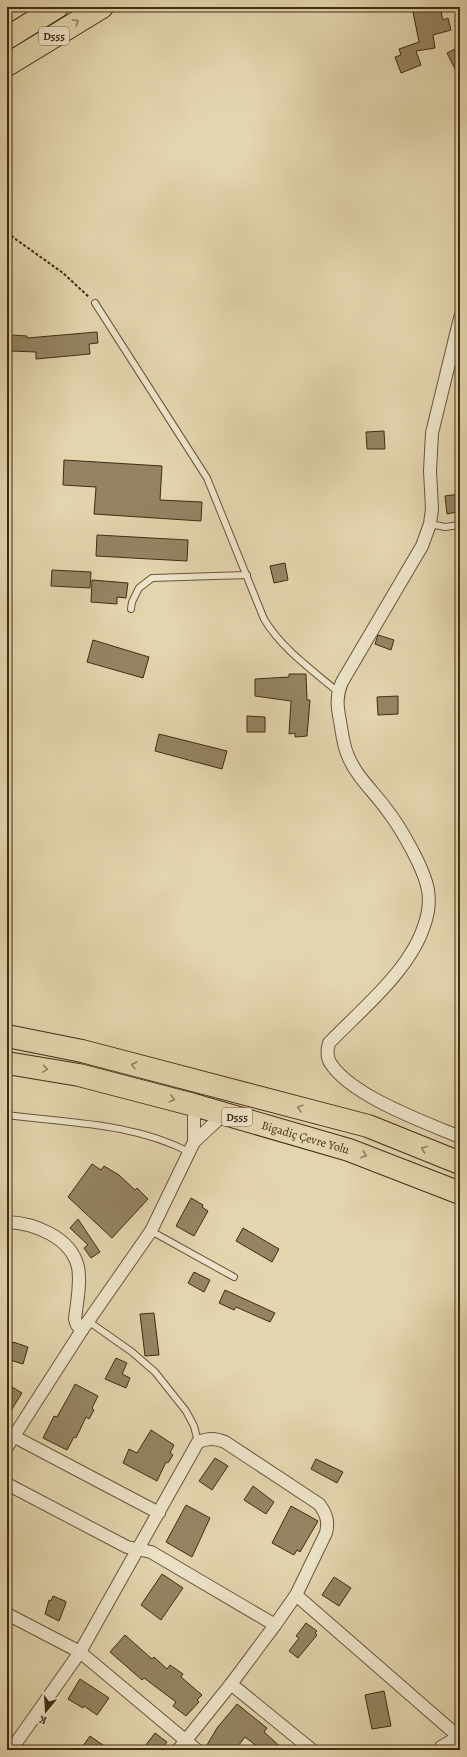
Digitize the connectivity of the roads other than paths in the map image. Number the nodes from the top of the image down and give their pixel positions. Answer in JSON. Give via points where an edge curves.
{"nodes":[{"id":1,"x":57,"y":7,"type":"edge"},
{"id":2,"x":102,"y":7,"type":"edge"},
{"id":3,"x":7,"y":38,"type":"edge"},
{"id":4,"x":7,"y":65,"type":"edge"},
{"id":5,"x":95,"y":303,"type":"road end"},
{"id":6,"x":460,"y":318,"type":"edge"},
{"id":7,"x":430,"y":524,"type":"junction"},
{"id":8,"x":460,"y":525,"type":"edge"},
{"id":9,"x":247,"y":575,"type":"junction"},
{"id":10,"x":131,"y":609,"type":"dead end"},
{"id":11,"x":338,"y":692,"type":"junction"},
{"id":12,"x":7,"y":1036,"type":"edge"},
{"id":13,"x":7,"y":1063,"type":"edge"},
{"id":14,"x":194,"y":1105,"type":"junction"},
{"id":15,"x":224,"y":1114,"type":"junction"},
{"id":16,"x":7,"y":1115,"type":"edge"},
{"id":17,"x":460,"y":1137,"type":"edge"},
{"id":18,"x":192,"y":1147,"type":"junction"},
{"id":19,"x":460,"y":1163,"type":"edge"},
{"id":20,"x":460,"y":1193,"type":"edge"},
{"id":21,"x":7,"y":1222,"type":"edge"},
{"id":22,"x":151,"y":1231,"type":"junction"},
{"id":23,"x":234,"y":1277,"type":"dead end"},
{"id":24,"x":85,"y":1326,"type":"junction"},
{"id":25,"x":13,"y":1436,"type":"junction"},
{"id":26,"x":198,"y":1442,"type":"junction"},
{"id":27,"x":7,"y":1447,"type":"edge"},
{"id":28,"x":7,"y":1484,"type":"edge"},
{"id":29,"x":159,"y":1513,"type":"junction"},
{"id":30,"x":139,"y":1548,"type":"junction"},
{"id":31,"x":296,"y":1595,"type":"junction"},
{"id":32,"x":7,"y":1614,"type":"edge"},
{"id":33,"x":275,"y":1625,"type":"junction"},
{"id":34,"x":80,"y":1652,"type":"junction"},
{"id":35,"x":231,"y":1684,"type":"junction"},
{"id":36,"x":459,"y":1737,"type":"edge"},
{"id":37,"x":185,"y":1739,"type":"junction"},
{"id":38,"x":440,"y":1749,"type":"edge"},
{"id":39,"x":11,"y":1750,"type":"edge"},
{"id":40,"x":178,"y":1750,"type":"edge"},
{"id":41,"x":197,"y":1750,"type":"edge"},
{"id":42,"x":312,"y":1750,"type":"edge"}],
"edges":[{"from":1,"to":3,"type":"highway","number":"D555"},
{"from":4,"to":2,"type":"highway","number":"D555","one_way":true},
{"from":5,"to":9,"type":"lane","via":[[207,478]]},
{"from":6,"to":7,"type":"street","via":[[432,433]]},
{"from":7,"to":8,"type":"lane","via":[[445,527]]},
{"from":7,"to":11,"type":"street","via":[[422,546]]},
{"from":9,"to":10,"type":"lane","via":[[152,578],[139,588]]},
{"from":9,"to":11,"type":"lane","via":[[264,618],[279,640]]},
{"from":11,"to":17,"type":"street","via":[[337,706],[343,744],[348,756],[353,767],[397,825],[424,877],[429,900],[424,927],[410,954],[330,1043],[328,1057],[330,1063],[345,1078],[372,1097]]},
{"from":19,"to":12,"type":"highway","number":"D555","one_way":true,"via":[[368,1126],[82,1051]]},
{"from":13,"to":14,"type":"highway","name":"Bigadiç Çevre Yolu","number":"D555","one_way":true,"via":[[79,1075]]},
{"from":14,"to":15,"type":"highway","name":"Bigadiç Çevre Yolu","number":"D555"},
{"from":14,"to":18,"type":"street"},
{"from":15,"to":18,"type":"street"},
{"from":15,"to":20,"type":"highway","name":"Bigadiç Çevre Yolu","number":"D555","one_way":true,"via":[[349,1150]]},
{"from":16,"to":18,"type":"lane","via":[[129,1130]]},
{"from":18,"to":22,"type":"street"},
{"from":21,"to":24,"type":"street","via":[[24,1223],[40,1228],[58,1240],[72,1256],[79,1277],[75,1319],[77,1325]]},
{"from":22,"to":23,"type":"lane"},
{"from":22,"to":24,"type":"street"},
{"from":24,"to":25,"type":"street"},
{"from":24,"to":26,"type":"lane","via":[[132,1352],[155,1372],[188,1415]]},
{"from":25,"to":27,"type":"street"},
{"from":25,"to":29,"type":"street"},
{"from":26,"to":29,"type":"street"},
{"from":26,"to":31,"type":"street","via":[[210,1438],[225,1442],[318,1504],[323,1510],[327,1520],[326,1533]]},
{"from":28,"to":30,"type":"street","via":[[127,1547]]},
{"from":29,"to":30,"type":"street"},
{"from":30,"to":33,"type":"street","via":[[151,1552]]},
{"from":30,"to":34,"type":"street"},
{"from":31,"to":33,"type":"street"},
{"from":31,"to":36,"type":"street"},
{"from":32,"to":34,"type":"street"},
{"from":33,"to":35,"type":"street"},
{"from":34,"to":37,"type":"street"},
{"from":34,"to":39,"type":"street"},
{"from":35,"to":37,"type":"street"},
{"from":35,"to":42,"type":"street"},
{"from":36,"to":38,"type":"street"},
{"from":37,"to":40,"type":"street"},
{"from":37,"to":41,"type":"street"}]}
